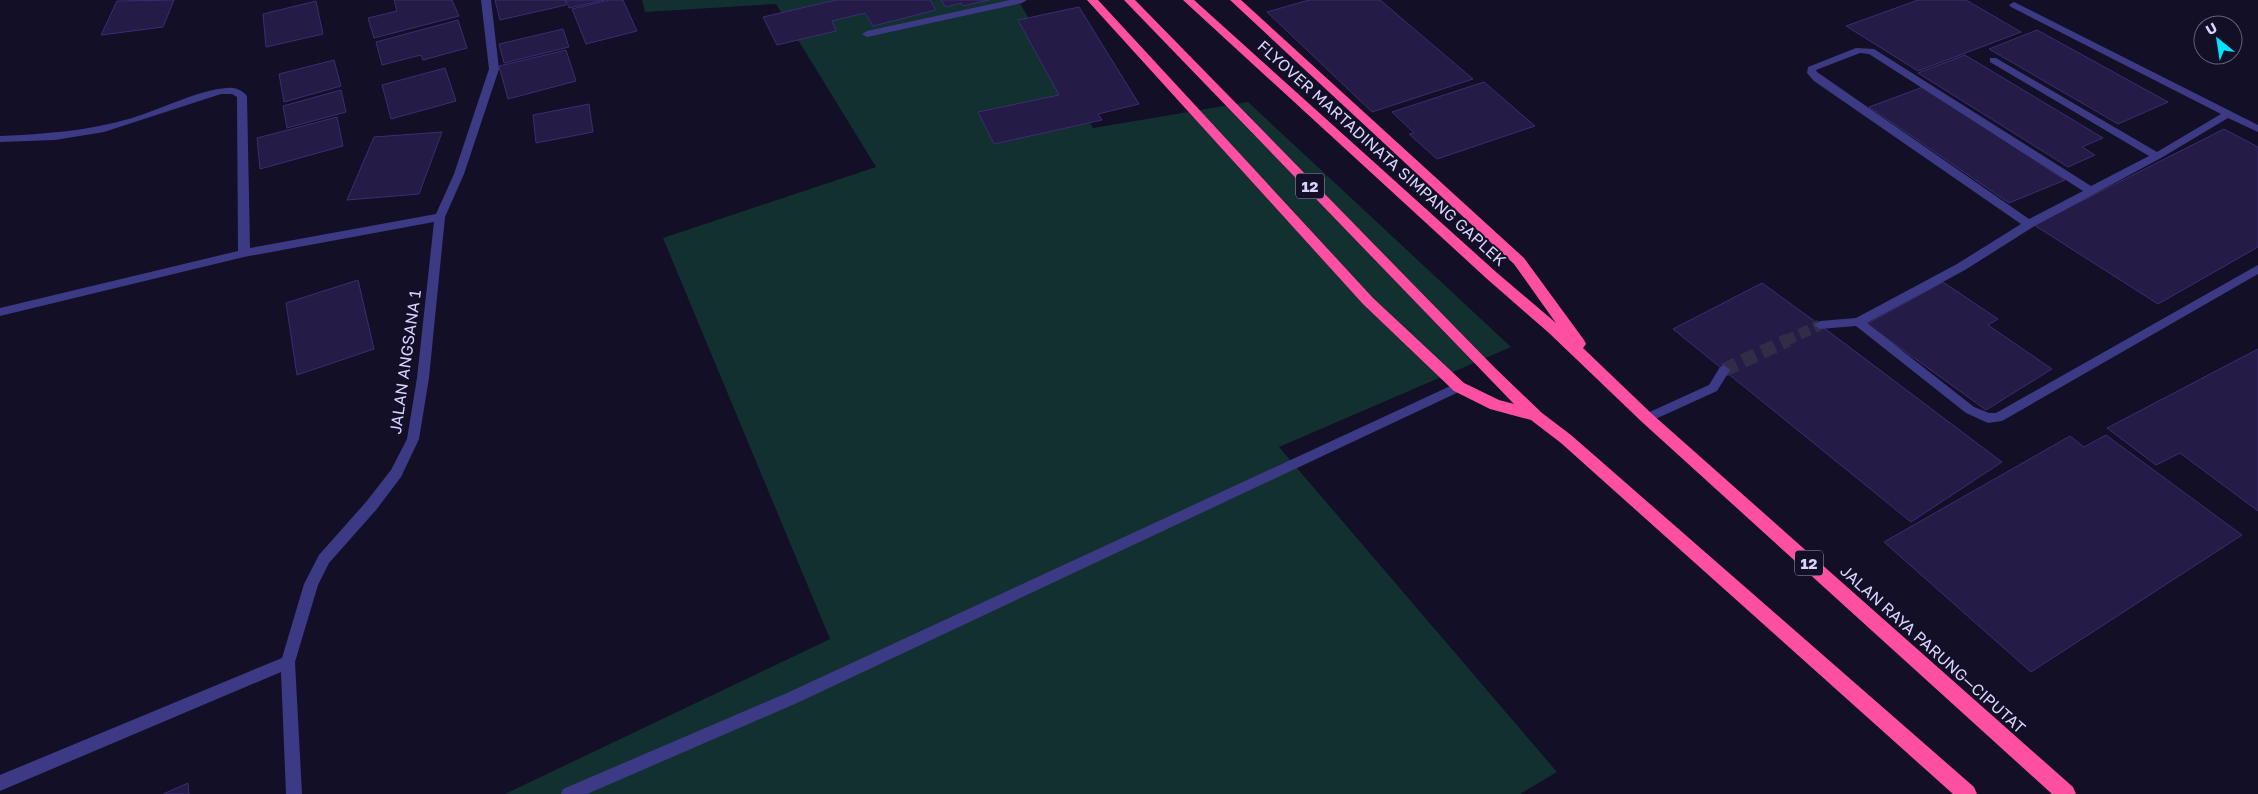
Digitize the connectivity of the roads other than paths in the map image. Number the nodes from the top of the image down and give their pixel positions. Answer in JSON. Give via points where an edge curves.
{"nodes":[{"id":1,"x":486,"y":0,"type":"edge"},
{"id":2,"x":1022,"y":0,"type":"edge"},
{"id":3,"x":1092,"y":0,"type":"edge"},
{"id":4,"x":1129,"y":0,"type":"edge"},
{"id":5,"x":1188,"y":0,"type":"edge"},
{"id":6,"x":1235,"y":0,"type":"edge"},
{"id":7,"x":2014,"y":6,"type":"dead end"},
{"id":8,"x":866,"y":34,"type":"dead end"},
{"id":9,"x":1993,"y":60,"type":"dead end"},
{"id":10,"x":2226,"y":115,"type":"junction"},
{"id":11,"x":2258,"y":130,"type":"edge"},
{"id":12,"x":0,"y":139,"type":"edge"},
{"id":13,"x":2156,"y":156,"type":"junction"},
{"id":14,"x":2092,"y":191,"type":"junction"},
{"id":15,"x":440,"y":217,"type":"junction"},
{"id":16,"x":2029,"y":224,"type":"junction"},
{"id":17,"x":244,"y":253,"type":"junction"},
{"id":18,"x":2258,"y":269,"type":"edge"},
{"id":19,"x":0,"y":312,"type":"edge"},
{"id":20,"x":1858,"y":322,"type":"junction"},
{"id":21,"x":1820,"y":325,"type":"tunnel mouth"},
{"id":22,"x":1554,"y":329,"type":"joint"},
{"id":23,"x":1724,"y":370,"type":"tunnel mouth"},
{"id":24,"x":1604,"y":378,"type":"junction"},
{"id":25,"x":1459,"y":387,"type":"junction"},
{"id":26,"x":1537,"y":417,"type":"junction"},
{"id":27,"x":1647,"y":418,"type":"junction"},
{"id":28,"x":288,"y":662,"type":"junction"},
{"id":29,"x":0,"y":783,"type":"edge"},
{"id":30,"x":294,"y":794,"type":"edge"},
{"id":31,"x":570,"y":794,"type":"edge"},
{"id":32,"x":1967,"y":794,"type":"edge"},
{"id":33,"x":2066,"y":794,"type":"edge"}],
"edges":[{"from":1,"to":15,"type":"street","name":"JALAN ANGSANA 1","via":[[494,69],[459,174]]},
{"from":2,"to":8,"type":"street"},
{"from":3,"to":25,"type":"highway","via":[[1368,301]]},
{"from":4,"to":26,"type":"highway","number":"12"},
{"from":5,"to":22,"type":"highway","name":"FLYOVER MARTADINATA SIMPANG GAPLEK","number":"12"},
{"from":6,"to":24,"type":"highway","via":[[1520,261]]},
{"from":7,"to":10,"type":"street"},
{"from":9,"to":13,"type":"street"},
{"from":10,"to":11,"type":"street"},
{"from":10,"to":13,"type":"street"},
{"from":12,"to":17,"type":"street","via":[[88,132],[130,122],[215,93],[237,91],[242,96]]},
{"from":13,"to":14,"type":"street"},
{"from":14,"to":16,"type":"street"},
{"from":14,"to":16,"type":"street","via":[[1871,51],[1859,50],[1811,69],[1817,79]]},
{"from":15,"to":17,"type":"street"},
{"from":15,"to":28,"type":"street","name":"JALAN ANGSANA 1","via":[[423,378],[412,439],[396,473],[372,506],[324,560],[311,584]]},
{"from":16,"to":20,"type":"street","via":[[1961,267]]},
{"from":17,"to":19,"type":"street"},
{"from":18,"to":20,"type":"street","via":[[1998,418],[1988,418],[1970,410]]},
{"from":20,"to":21,"type":"street"},
{"from":22,"to":24,"type":"highway","name":"JALAN RAYA PARUNG—CIPUTAT","number":"12"},
{"from":23,"to":27,"type":"street","via":[[1713,388]]},
{"from":24,"to":27,"type":"highway","name":"JALAN RAYA PARUNG—CIPUTAT","number":"12"},
{"from":25,"to":26,"type":"highway","via":[[1495,405]]},
{"from":25,"to":31,"type":"street","via":[[792,698]]},
{"from":26,"to":32,"type":"highway","number":"12","via":[[1566,439]]},
{"from":27,"to":33,"type":"highway","name":"JALAN RAYA PARUNG—CIPUTAT","number":"12"},
{"from":28,"to":29,"type":"street"},
{"from":28,"to":30,"type":"street","name":"JALAN ANGSANA 1"}]}
